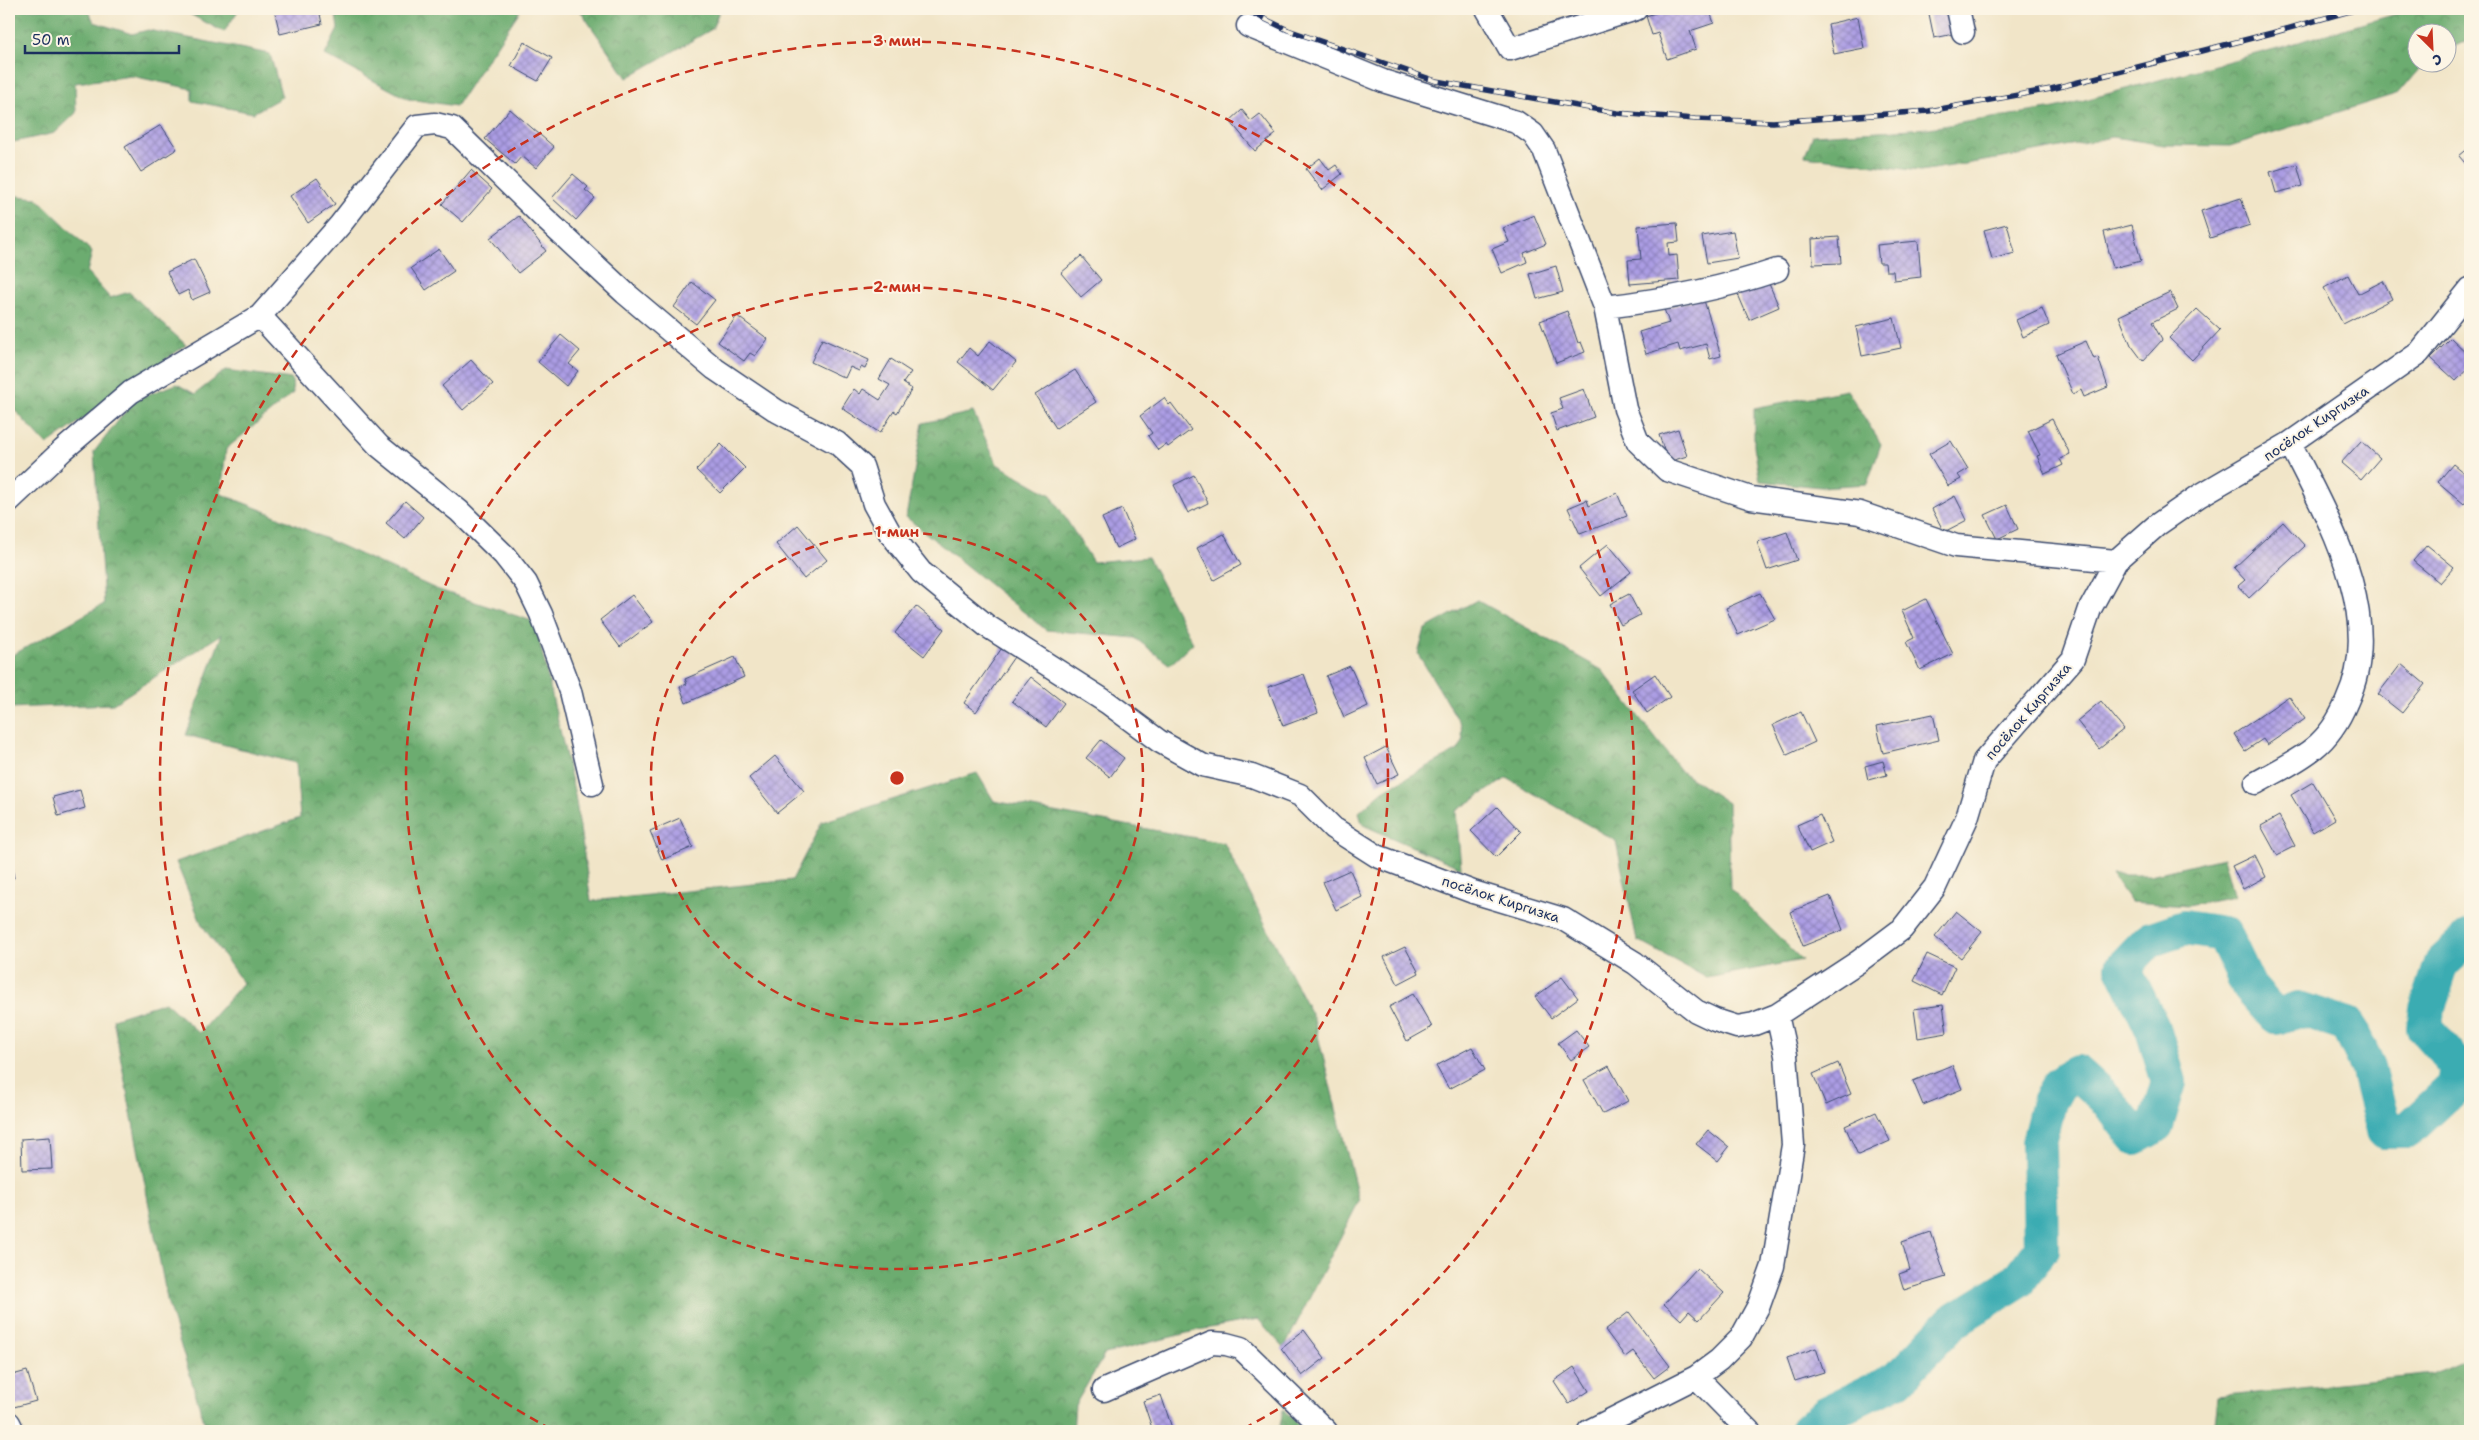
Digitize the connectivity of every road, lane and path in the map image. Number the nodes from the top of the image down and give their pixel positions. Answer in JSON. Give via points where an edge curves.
{"nodes":[{"id":1,"x":1487,"y":9,"type":"edge"},
{"id":2,"x":1636,"y":9,"type":"edge"},
{"id":3,"x":1958,"y":9,"type":"edge"},
{"id":4,"x":1248,"y":26,"type":"dead end"},
{"id":5,"x":1963,"y":32,"type":"dead end"},
{"id":6,"x":1778,"y":270,"type":"dead end"},
{"id":7,"x":2470,"y":289,"type":"edge"},
{"id":8,"x":1604,"y":307,"type":"junction"},
{"id":9,"x":260,"y":316,"type":"junction"},
{"id":10,"x":2290,"y":443,"type":"junction"},
{"id":11,"x":9,"y":501,"type":"edge"},
{"id":12,"x":2116,"y":561,"type":"junction"},
{"id":13,"x":592,"y":784,"type":"dead end"},
{"id":14,"x":2256,"y":784,"type":"dead end"},
{"id":15,"x":1777,"y":1015,"type":"junction"},
{"id":16,"x":1696,"y":1377,"type":"junction"},
{"id":17,"x":1104,"y":1390,"type":"dead end"},
{"id":18,"x":9,"y":1423,"type":"edge"},
{"id":19,"x":13,"y":1431,"type":"edge"},
{"id":20,"x":1326,"y":1431,"type":"edge"},
{"id":21,"x":1589,"y":1431,"type":"edge"},
{"id":22,"x":1749,"y":1431,"type":"edge"}],
"edges":[{"from":1,"to":2,"type":"street","via":[[1510,49]]},
{"from":3,"to":5,"type":"street"},
{"from":4,"to":8,"type":"street","via":[[1384,81],[1516,122],[1533,134],[1544,150]]},
{"from":6,"to":8,"type":"street","via":[[1657,301]]},
{"from":7,"to":10,"type":"street","name":"посёлок Киргизка","via":[[2419,353]]},
{"from":8,"to":12,"type":"street","via":[[1625,409],[1638,442],[1667,470],[1751,498],[1860,512],[1956,546]]},
{"from":9,"to":11,"type":"street","via":[[131,392]]},
{"from":9,"to":13,"type":"street","via":[[379,446],[459,511],[504,555],[526,583],[570,691]]},
{"from":9,"to":15,"type":"street","name":"посёлок Киргизка","via":[[340,225],[416,126],[435,124],[452,128],[604,274],[715,369],[777,411],[838,443],[862,466],[874,504],[890,533],[922,572],[987,626],[1108,703],[1159,742],[1202,765],[1252,776],[1300,795],[1333,828],[1376,856],[1473,892],[1563,919],[1635,963],[1696,1011],[1715,1020],[1737,1027]]},
{"from":10,"to":12,"type":"street","name":"посёлок Киргизка","via":[[2199,496],[2157,525]]},
{"from":10,"to":14,"type":"street","via":[[2348,571],[2361,623],[2360,656],[2356,681],[2343,711],[2329,732],[2315,747]]},
{"from":12,"to":15,"type":"street","name":"посёлок Киргизка","via":[[2090,609],[2074,659],[1984,761],[1967,818],[1936,887],[1902,929]]},
{"from":15,"to":16,"type":"street","via":[[1786,1055],[1793,1145],[1773,1266],[1759,1305],[1741,1338]]},
{"from":16,"to":21,"type":"street"},
{"from":16,"to":22,"type":"street"},
{"from":17,"to":20,"type":"street","via":[[1212,1343],[1226,1344],[1241,1348]]},
{"from":18,"to":19,"type":"street"}]}
